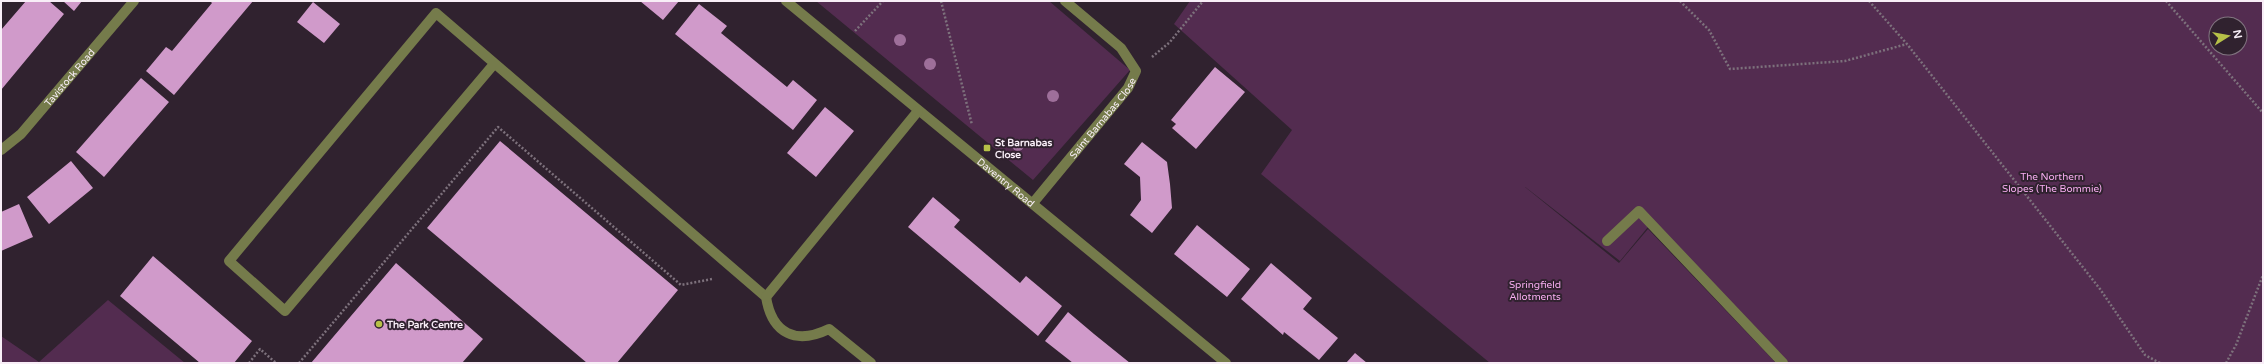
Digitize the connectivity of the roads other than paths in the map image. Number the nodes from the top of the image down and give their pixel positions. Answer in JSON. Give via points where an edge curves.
{"nodes":[{"id":1,"x":134,"y":1,"type":"edge"},
{"id":2,"x":1065,"y":1,"type":"edge"},
{"id":3,"x":790,"y":2,"type":"edge"},
{"id":4,"x":494,"y":64,"type":"junction"},
{"id":5,"x":918,"y":111,"type":"junction"},
{"id":6,"x":1,"y":150,"type":"edge"},
{"id":7,"x":1033,"y":202,"type":"junction"},
{"id":8,"x":1607,"y":241,"type":"dead end"},
{"id":9,"x":766,"y":297,"type":"junction"},
{"id":10,"x":871,"y":363,"type":"edge"},
{"id":11,"x":1226,"y":363,"type":"edge"},
{"id":12,"x":1783,"y":363,"type":"edge"}],
"edges":[{"from":1,"to":6,"type":"street","name":"Tavistock Road","via":[[21,134]]},
{"from":2,"to":7,"type":"street","name":"Saint Barnabas Close","via":[[1121,48],[1136,71],[1128,88]]},
{"from":3,"to":5,"type":"street","name":"Daventry Road"},
{"from":4,"to":4,"type":"street","via":[[436,13],[229,260],[285,311]]},
{"from":4,"to":9,"type":"street"},
{"from":5,"to":7,"type":"street","name":"Daventry Road"},
{"from":5,"to":9,"type":"street"},
{"from":7,"to":11,"type":"street","name":"Daventry Road"},
{"from":8,"to":12,"type":"street","via":[[1639,211]]},
{"from":9,"to":10,"type":"street","via":[[769,314],[779,327],[792,335],[813,337],[829,329]]}]}
